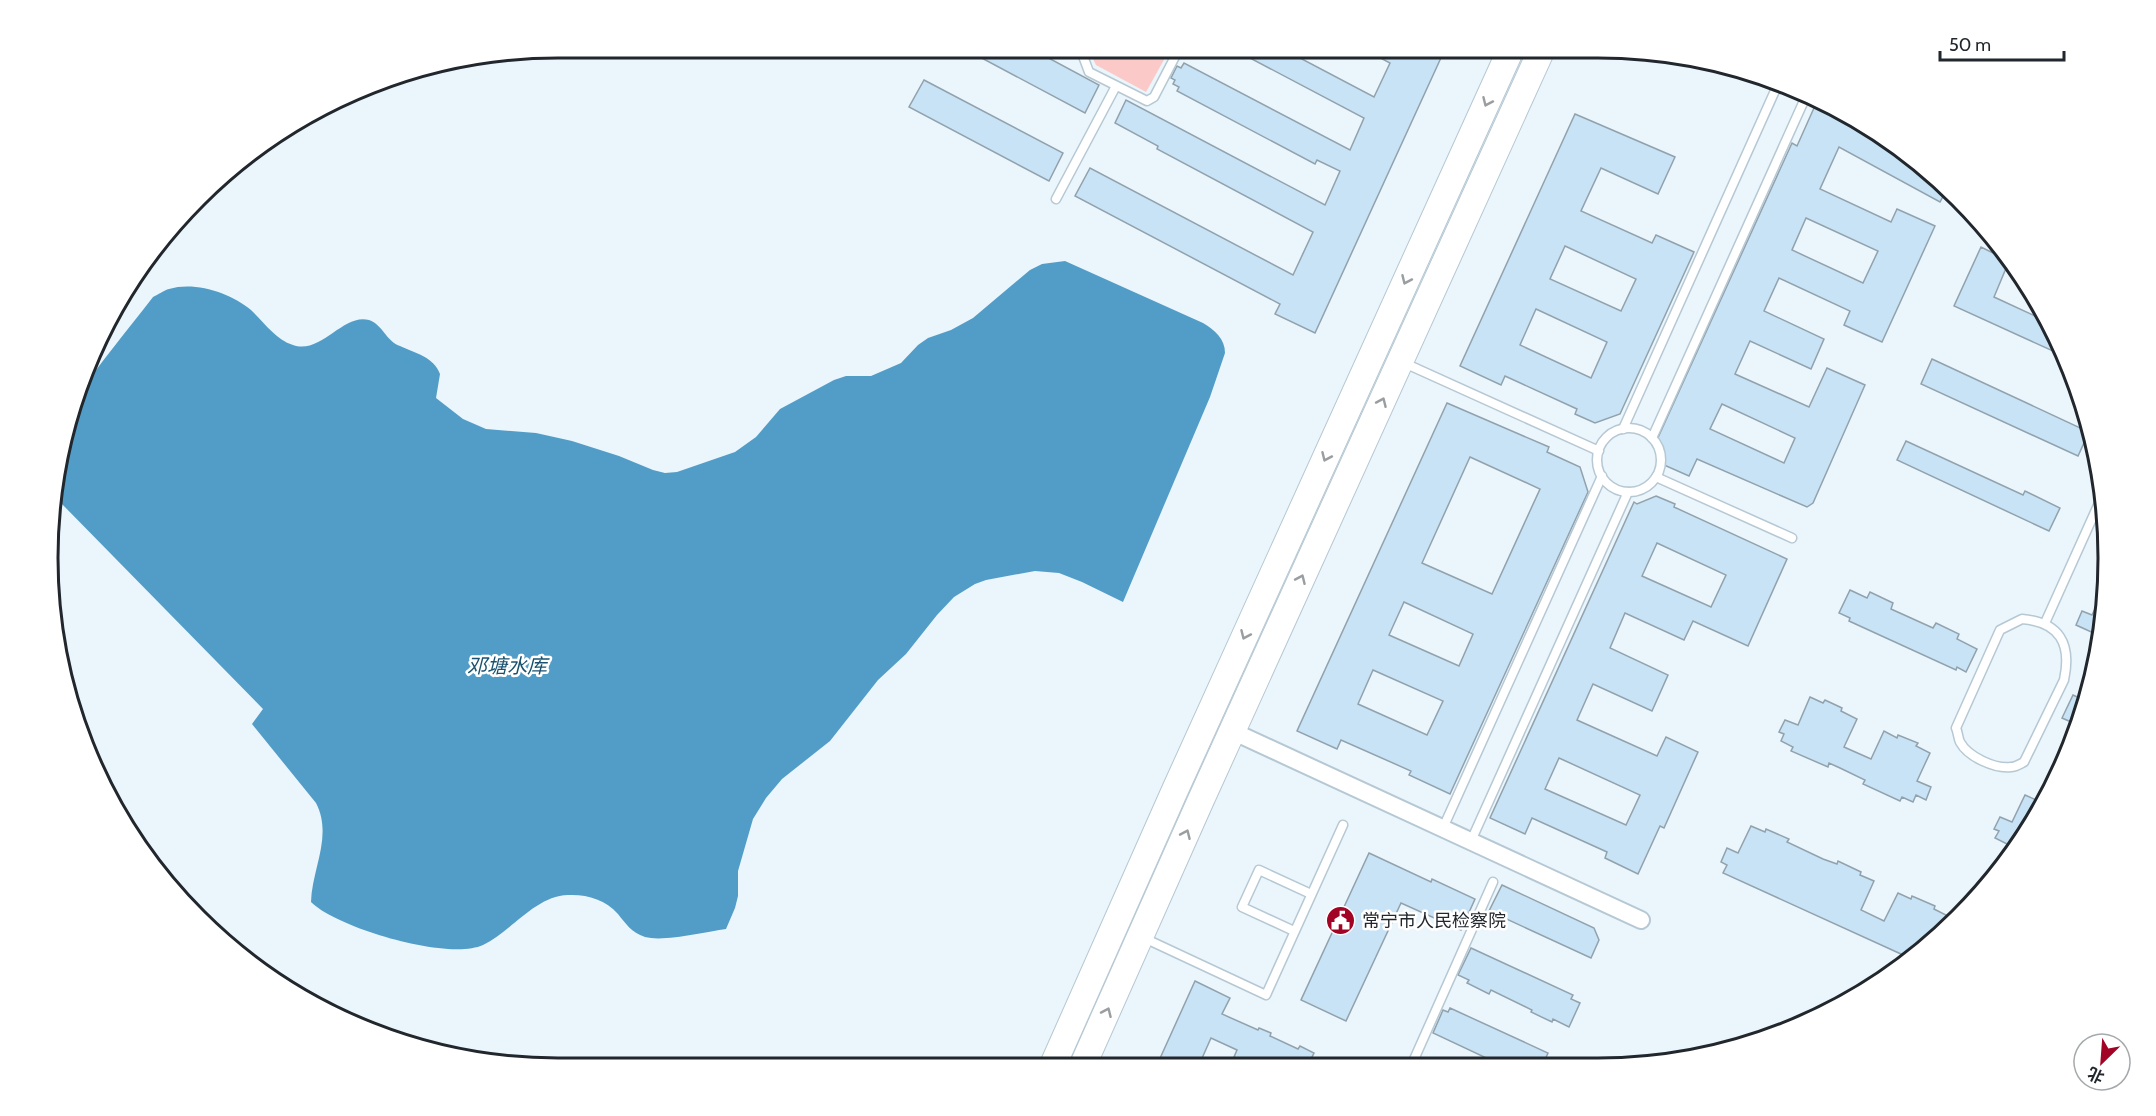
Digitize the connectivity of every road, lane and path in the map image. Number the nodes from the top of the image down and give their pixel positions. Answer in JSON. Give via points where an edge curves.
{"nodes":[{"id":1,"x":1084,"y":58,"type":"edge"},
{"id":2,"x":1174,"y":58,"type":"edge"},
{"id":3,"x":1507,"y":58,"type":"edge"},
{"id":4,"x":1538,"y":58,"type":"edge"},
{"id":5,"x":1116,"y":86,"type":"junction"},
{"id":6,"x":1775,"y":91,"type":"edge"},
{"id":7,"x":1803,"y":103,"type":"edge"},
{"id":8,"x":1056,"y":199,"type":"dead end"},
{"id":9,"x":1400,"y":361,"type":"junction"},
{"id":10,"x":1623,"y":429,"type":"junction"},
{"id":11,"x":1652,"y":438,"type":"junction"},
{"id":12,"x":1599,"y":451,"type":"junction"},
{"id":13,"x":1602,"y":476,"type":"junction"},
{"id":14,"x":1656,"y":477,"type":"junction"},
{"id":15,"x":1628,"y":492,"type":"junction"},
{"id":16,"x":2095,"y":512,"type":"edge"},
{"id":17,"x":1792,"y":538,"type":"dead end"},
{"id":18,"x":2045,"y":623,"type":"junction"},
{"id":19,"x":1232,"y":731,"type":"junction"},
{"id":20,"x":1343,"y":825,"type":"dead end"},
{"id":21,"x":1443,"y":828,"type":"junction"},
{"id":22,"x":1471,"y":841,"type":"junction"},
{"id":23,"x":1493,"y":882,"type":"dead end"},
{"id":24,"x":1311,"y":894,"type":"junction"},
{"id":25,"x":1641,"y":920,"type":"dead end"},
{"id":26,"x":1294,"y":931,"type":"junction"},
{"id":27,"x":1140,"y":937,"type":"junction"},
{"id":28,"x":1056,"y":1058,"type":"edge"},
{"id":29,"x":1086,"y":1058,"type":"edge"},
{"id":30,"x":1415,"y":1058,"type":"edge"}],
"edges":[{"from":1,"to":5,"type":"lane","via":[[1089,72]]},
{"from":2,"to":5,"type":"lane","via":[[1154,97],[1147,101]]},
{"from":3,"to":28,"type":"main road","one_way":true},
{"from":4,"to":9,"type":"main road"},
{"from":5,"to":8,"type":"lane"},
{"from":6,"to":10,"type":"lane"},
{"from":7,"to":11,"type":"lane"},
{"from":9,"to":12,"type":"lane"},
{"from":19,"to":9,"type":"main road","one_way":true},
{"from":10,"to":11,"type":"lane","via":[[1644,432]]},
{"from":10,"to":12,"type":"lane","via":[[1608,436]]},
{"from":11,"to":14,"type":"lane","via":[[1661,461]]},
{"from":12,"to":13,"type":"lane","via":[[1598,468]]},
{"from":13,"to":15,"type":"lane","via":[[1613,487]]},
{"from":13,"to":21,"type":"lane"},
{"from":14,"to":15,"type":"lane","via":[[1644,488]]},
{"from":14,"to":17,"type":"lane"},
{"from":15,"to":22,"type":"lane"},
{"from":16,"to":18,"type":"lane"},
{"from":18,"to":18,"type":"lane","via":[[2022,619],[2000,630],[1956,728],[1960,743],[1985,762],[2013,768],[2024,762],[2064,680],[2066,650],[2058,633]]},
{"from":19,"to":21,"type":"street"},
{"from":27,"to":19,"type":"main road","one_way":true},
{"from":20,"to":24,"type":"lane"},
{"from":21,"to":22,"type":"street"},
{"from":22,"to":25,"type":"street"},
{"from":23,"to":30,"type":"lane"},
{"from":24,"to":26,"type":"lane"},
{"from":24,"to":26,"type":"lane","via":[[1259,870],[1246,898],[1242,907]]},
{"from":26,"to":27,"type":"lane","via":[[1266,995]]},
{"from":29,"to":27,"type":"main road","one_way":true}]}
